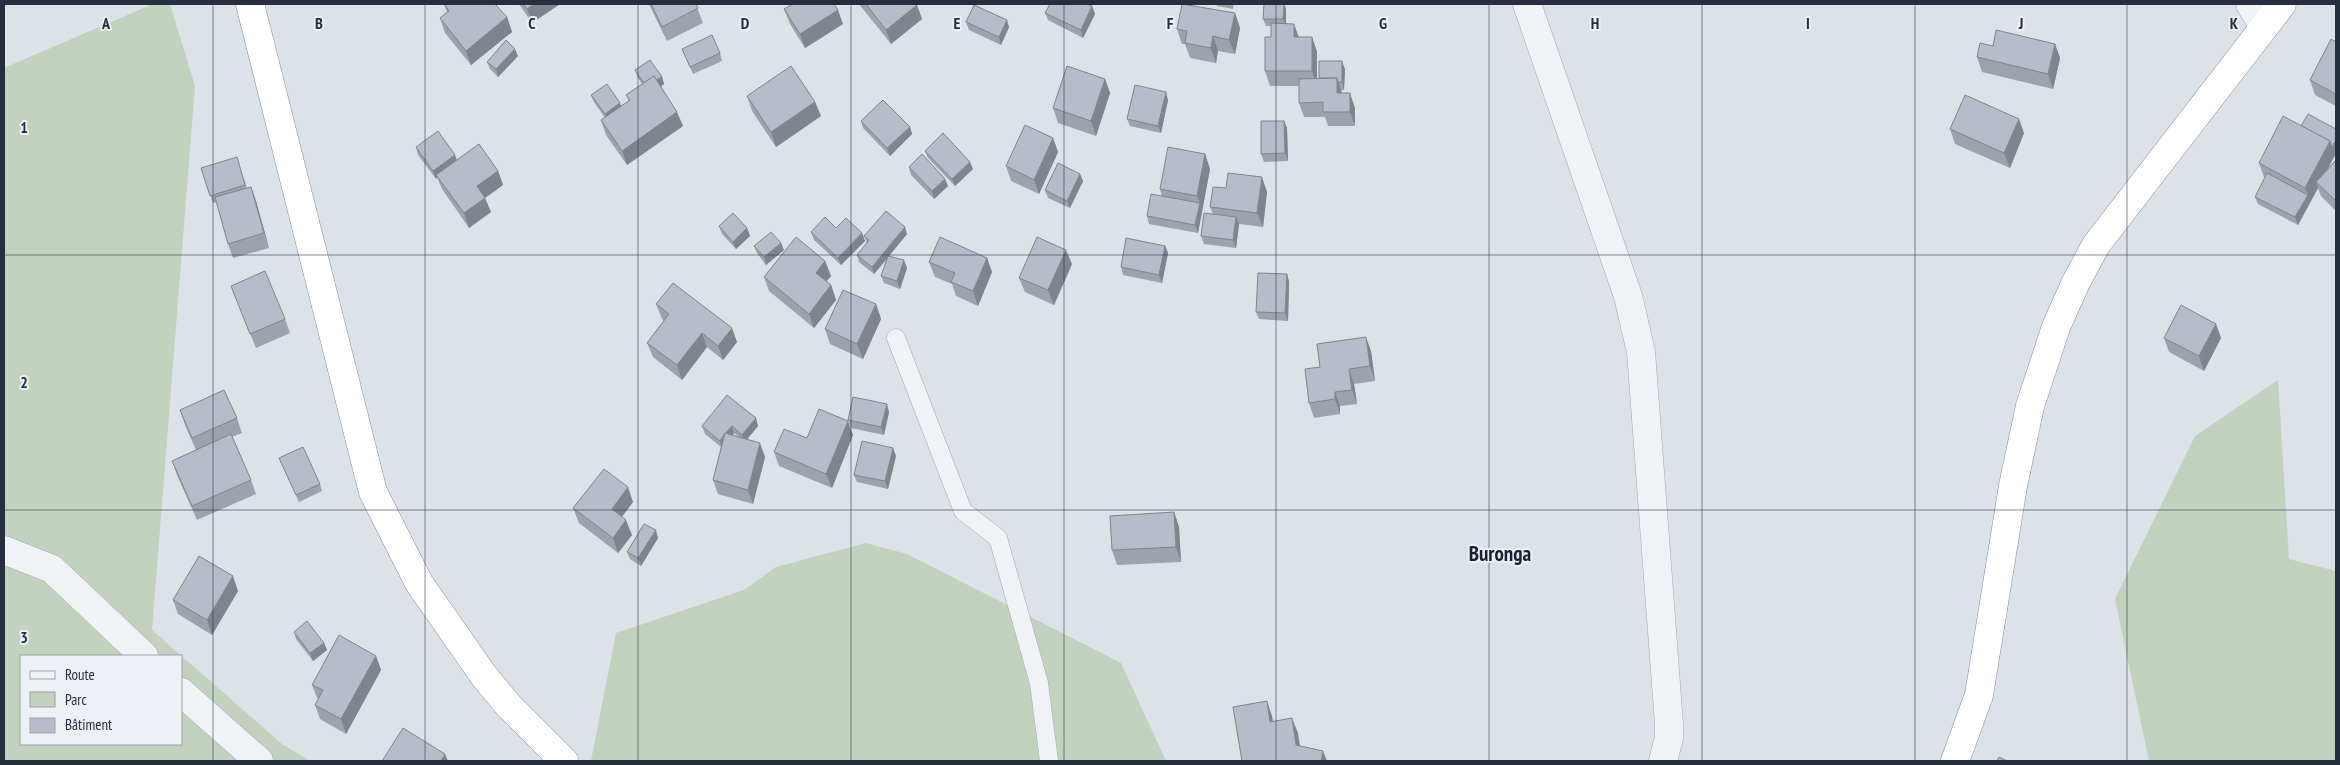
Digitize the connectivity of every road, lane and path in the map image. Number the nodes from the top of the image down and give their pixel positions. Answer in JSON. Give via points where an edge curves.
{"nodes":[{"id":1,"x":250,"y":4,"type":"edge"},
{"id":2,"x":1527,"y":4,"type":"edge"},
{"id":3,"x":2250,"y":4,"type":"edge"},
{"id":4,"x":2282,"y":4,"type":"edge"},
{"id":5,"x":2264,"y":27,"type":"junction"},
{"id":6,"x":896,"y":338,"type":"dead end"},
{"id":7,"x":4,"y":550,"type":"edge"},
{"id":8,"x":143,"y":655,"type":"edge"},
{"id":9,"x":182,"y":693,"type":"edge"},
{"id":10,"x":259,"y":761,"type":"edge"},
{"id":11,"x":564,"y":761,"type":"edge"},
{"id":12,"x":1049,"y":761,"type":"edge"},
{"id":13,"x":1663,"y":761,"type":"edge"},
{"id":14,"x":1955,"y":761,"type":"edge"}],
"edges":[{"from":1,"to":11,"type":"highway","via":[[372,492],[419,582],[484,676]]},
{"from":2,"to":13,"type":"street","via":[[1628,296],[1641,352],[1669,724]]},
{"from":3,"to":5,"type":"street"},
{"from":4,"to":5,"type":"highway"},
{"from":5,"to":14,"type":"highway","via":[[2096,246],[2056,327],[2030,406],[2013,486],[1978,695]]},
{"from":6,"to":12,"type":"lane","via":[[963,511],[998,538],[1039,683]]},
{"from":7,"to":8,"type":"street","via":[[52,569]]},
{"from":9,"to":10,"type":"street"}]}
